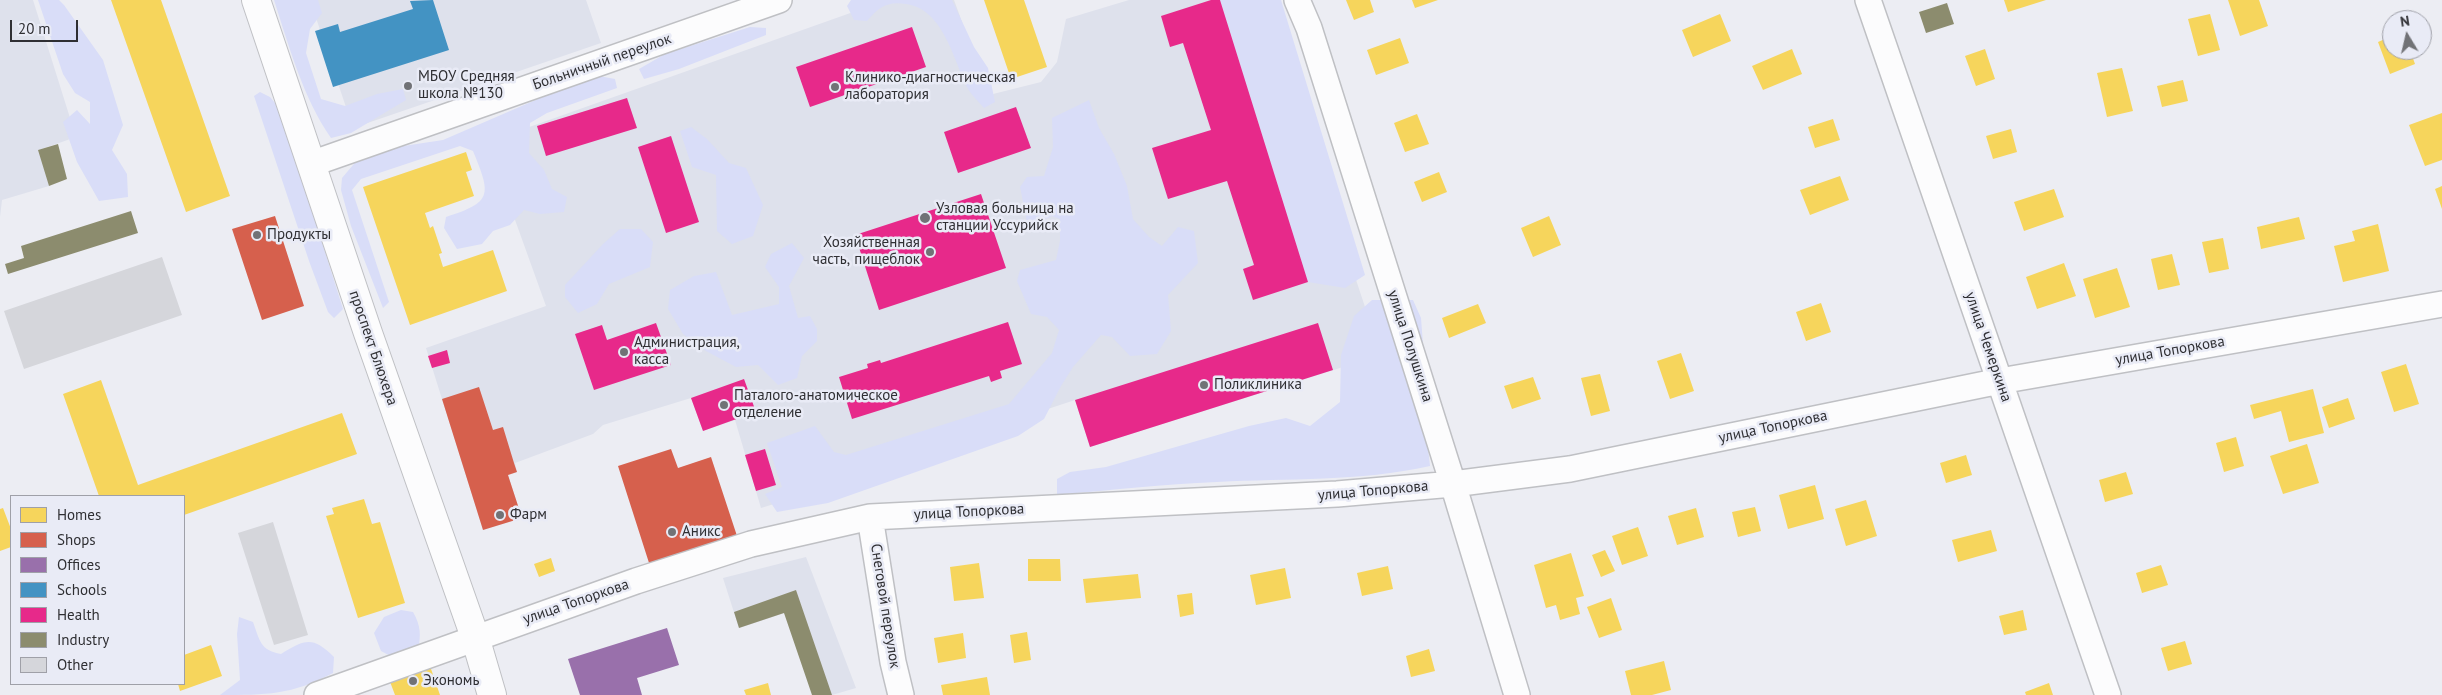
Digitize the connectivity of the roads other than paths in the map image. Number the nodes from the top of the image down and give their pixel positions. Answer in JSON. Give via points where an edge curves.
{"nodes":[{"id":1,"x":256,"y":0,"type":"edge"},
{"id":2,"x":779,"y":0,"type":"edge"},
{"id":3,"x":1297,"y":0,"type":"edge"},
{"id":4,"x":1868,"y":0,"type":"edge"},
{"id":5,"x":311,"y":164,"type":"junction"},
{"id":6,"x":2442,"y":304,"type":"edge"},
{"id":7,"x":2000,"y":381,"type":"junction"},
{"id":8,"x":1454,"y":484,"type":"junction"},
{"id":9,"x":870,"y":517,"type":"junction"},
{"id":10,"x":475,"y":637,"type":"junction"},
{"id":11,"x":317,"y":695,"type":"edge"},
{"id":12,"x":492,"y":695,"type":"edge"},
{"id":13,"x":901,"y":695,"type":"edge"},
{"id":14,"x":1517,"y":695,"type":"edge"},
{"id":15,"x":2108,"y":695,"type":"edge"}],
"edges":[{"from":1,"to":5,"type":"main road","name":"проспект Блюхера"},
{"from":2,"to":5,"type":"street","name":"Больничный переулок"},
{"from":3,"to":8,"type":"street","name":"улица Полушкина","via":[[1309,28]]},
{"from":4,"to":7,"type":"street","name":"улица Чемеркина"},
{"from":5,"to":10,"type":"main road","name":"проспект Блюхера"},
{"from":6,"to":7,"type":"street","name":"улица Топоркова"},
{"from":7,"to":8,"type":"street","name":"улица Топоркова","via":[[1570,469]]},
{"from":7,"to":15,"type":"street","name":"улица Чемеркина"},
{"from":8,"to":9,"type":"street","name":"улица Топоркова","via":[[1277,498]]},
{"from":8,"to":14,"type":"street","name":"улица Полушкина"},
{"from":9,"to":10,"type":"street","name":"улица Топоркова","via":[[751,544]]},
{"from":9,"to":13,"type":"street","name":"Снеговой переулок"},
{"from":10,"to":11,"type":"street","name":"улица Топоркова"},
{"from":10,"to":12,"type":"main road","name":"проспект Блюхера"}]}
